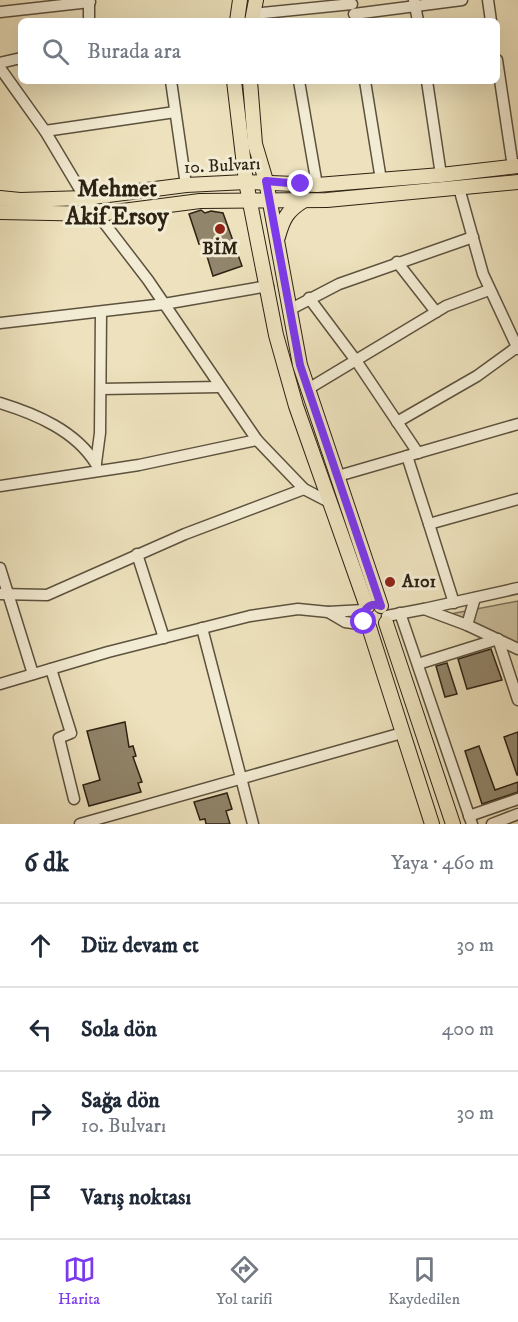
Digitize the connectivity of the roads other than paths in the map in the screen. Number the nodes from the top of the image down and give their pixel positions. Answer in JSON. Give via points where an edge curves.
{"nodes":[{"id":1,"x":240,"y":0,"type":"edge"},
{"id":2,"x":256,"y":0,"type":"edge"},
{"id":3,"x":462,"y":0,"type":"edge"},
{"id":4,"x":488,"y":0,"type":"edge"},
{"id":5,"x":89,"y":1,"type":"edge"},
{"id":6,"x":415,"y":4,"type":"edge"},
{"id":7,"x":353,"y":10,"type":"edge"},
{"id":8,"x":0,"y":12,"type":"edge"},
{"id":9,"x":288,"y":16,"type":"edge"},
{"id":10,"x":89,"y":18,"type":"edge"},
{"id":11,"x":237,"y":18,"type":"edge"},
{"id":12,"x":253,"y":18,"type":"edge"},
{"id":13,"x":491,"y":18,"type":"edge"},
{"id":14,"x":18,"y":58,"type":"edge"},
{"id":15,"x":0,"y":63,"type":"edge"},
{"id":16,"x":0,"y":68,"type":"edge"},
{"id":17,"x":500,"y":78,"type":"edge"},
{"id":18,"x":171,"y":84,"type":"edge"},
{"id":19,"x":234,"y":84,"type":"edge"},
{"id":20,"x":250,"y":84,"type":"edge"},
{"id":21,"x":300,"y":84,"type":"edge"},
{"id":22,"x":365,"y":84,"type":"edge"},
{"id":23,"x":427,"y":84,"type":"edge"},
{"id":24,"x":174,"y":112,"type":"junction"},
{"id":25,"x":45,"y":131,"type":"junction"},
{"id":26,"x":255,"y":144,"type":"junction"},
{"id":27,"x":515,"y":166,"type":"edge"},
{"id":28,"x":441,"y":175,"type":"junction"},
{"id":29,"x":381,"y":180,"type":"junction"},
{"id":30,"x":266,"y":181,"type":"junction"},
{"id":31,"x":246,"y":182,"type":"junction"},
{"id":32,"x":518,"y":183,"type":"edge"},
{"id":33,"x":301,"y":184,"type":"junction"},
{"id":34,"x":186,"y":185,"type":"junction"},
{"id":35,"x":317,"y":185,"type":"junction"},
{"id":36,"x":459,"y":188,"type":"junction"},
{"id":37,"x":0,"y":198,"type":"edge"},
{"id":38,"x":85,"y":198,"type":"junction"},
{"id":39,"x":250,"y":201,"type":"junction"},
{"id":40,"x":268,"y":201,"type":"junction"},
{"id":41,"x":304,"y":201,"type":"junction"},
{"id":42,"x":0,"y":212,"type":"edge"},
{"id":43,"x":99,"y":214,"type":"junction"},
{"id":44,"x":472,"y":237,"type":"junction"},
{"id":45,"x":277,"y":239,"type":"junction"},
{"id":46,"x":397,"y":262,"type":"junction"},
{"id":47,"x":268,"y":286,"type":"junction"},
{"id":48,"x":489,"y":290,"type":"junction"},
{"id":49,"x":309,"y":298,"type":"junction"},
{"id":50,"x":164,"y":304,"type":"junction"},
{"id":51,"x":289,"y":310,"type":"junction"},
{"id":52,"x":436,"y":312,"type":"junction"},
{"id":53,"x":101,"y":313,"type":"junction"},
{"id":54,"x":0,"y":322,"type":"edge"},
{"id":55,"x":517,"y":343,"type":"edge"},
{"id":56,"x":357,"y":362,"type":"junction"},
{"id":57,"x":219,"y":387,"type":"junction"},
{"id":58,"x":101,"y":389,"type":"junction"},
{"id":59,"x":309,"y":389,"type":"junction"},
{"id":60,"x":0,"y":403,"type":"edge"},
{"id":61,"x":397,"y":422,"type":"junction"},
{"id":62,"x":518,"y":424,"type":"edge"},
{"id":63,"x":257,"y":440,"type":"junction"},
{"id":64,"x":412,"y":455,"type":"junction"},
{"id":65,"x":98,"y":467,"type":"junction"},
{"id":66,"x":338,"y":476,"type":"junction"},
{"id":67,"x":0,"y":486,"type":"edge"},
{"id":68,"x":304,"y":489,"type":"junction"},
{"id":69,"x":518,"y":499,"type":"edge"},
{"id":70,"x":331,"y":503,"type":"junction"},
{"id":71,"x":429,"y":524,"type":"junction"},
{"id":72,"x":137,"y":554,"type":"junction"},
{"id":73,"x":0,"y":568,"type":"edge"},
{"id":74,"x":518,"y":588,"type":"edge"},
{"id":75,"x":3,"y":593,"type":"edge"},
{"id":76,"x":475,"y":598,"type":"junction"},
{"id":77,"x":454,"y":603,"type":"junction"},
{"id":78,"x":366,"y":609,"type":"junction"},
{"id":79,"x":424,"y":609,"type":"junction"},
{"id":80,"x":328,"y":612,"type":"junction"},
{"id":81,"x":389,"y":614,"type":"junction"},
{"id":82,"x":467,"y":625,"type":"junction"},
{"id":83,"x":367,"y":626,"type":"junction"},
{"id":84,"x":202,"y":628,"type":"junction"},
{"id":85,"x":164,"y":638,"type":"junction"},
{"id":86,"x":498,"y":639,"type":"junction"},
{"id":87,"x":518,"y":649,"type":"edge"},
{"id":88,"x":418,"y":664,"type":"junction"},
{"id":89,"x":51,"y":669,"type":"junction"},
{"id":90,"x":33,"y":674,"type":"junction"},
{"id":91,"x":0,"y":684,"type":"edge"},
{"id":92,"x":518,"y":700,"type":"edge"},
{"id":93,"x":402,"y":733,"type":"junction"},
{"id":94,"x":241,"y":779,"type":"junction"},
{"id":95,"x":75,"y":799,"type":"dead end"},
{"id":96,"x":518,"y":799,"type":"edge"},
{"id":97,"x":516,"y":818,"type":"edge"},
{"id":98,"x":470,"y":820,"type":"edge"},
{"id":99,"x":88,"y":823,"type":"edge"},
{"id":100,"x":253,"y":824,"type":"edge"},
{"id":101,"x":432,"y":824,"type":"edge"},
{"id":102,"x":453,"y":824,"type":"edge"},
{"id":103,"x":492,"y":824,"type":"edge"}],
"edges":[{"from":1,"to":11,"type":"main road"},
{"from":2,"to":12,"type":"main road"},
{"from":3,"to":6,"type":"street"},
{"from":4,"to":13,"type":"street"},
{"from":5,"to":8,"type":"street"},
{"from":5,"to":10,"type":"street"},
{"from":6,"to":7,"type":"street"},
{"from":7,"to":9,"type":"street"},
{"from":9,"to":12,"type":"street"},
{"from":14,"to":15,"type":"street"},
{"from":16,"to":25,"type":"street"},
{"from":17,"to":27,"type":"street"},
{"from":18,"to":24,"type":"street"},
{"from":19,"to":31,"type":"main road"},
{"from":20,"to":26,"type":"main road"},
{"from":21,"to":35,"type":"street"},
{"from":22,"to":29,"type":"street"},
{"from":23,"to":28,"type":"street"},
{"from":24,"to":25,"type":"street"},
{"from":24,"to":34,"type":"street"},
{"from":25,"to":38,"type":"street"},
{"from":26,"to":30,"type":"main road"},
{"from":26,"to":33,"type":"main road","via":[[278,177]]},
{"from":27,"to":28,"type":"main road","name":"10. Bulvarı"},
{"from":28,"to":29,"type":"main road","name":"10. Bulvarı"},
{"from":29,"to":35,"type":"main road","name":"10. Bulvarı"},
{"from":30,"to":31,"type":"main road","name":"10. Bulvarı"},
{"from":30,"to":33,"type":"main road","name":"10. Bulvarı"},
{"from":30,"to":40,"type":"main road"},
{"from":31,"to":34,"type":"main road","name":"10. Bulvarı"},
{"from":31,"to":39,"type":"main road"},
{"from":32,"to":36,"type":"main road","name":"10. Bulvarı"},
{"from":33,"to":35,"type":"main road","name":"10. Bulvarı"},
{"from":34,"to":38,"type":"main road","name":"10. Bulvarı"},
{"from":36,"to":41,"type":"main road","name":"10. Bulvarı"},
{"from":36,"to":44,"type":"street"},
{"from":37,"to":38,"type":"main road","name":"10. Bulvarı"},
{"from":38,"to":43,"type":"street"},
{"from":39,"to":40,"type":"main road","name":"10. Bulvarı"},
{"from":39,"to":43,"type":"main road","name":"10. Bulvarı","via":[[200,201]]},
{"from":39,"to":47,"type":"main road"},
{"from":40,"to":41,"type":"main road","name":"10. Bulvarı"},
{"from":40,"to":45,"type":"main road"},
{"from":41,"to":45,"type":"main road","via":[[289,209]]},
{"from":42,"to":43,"type":"main road","name":"10. Bulvarı"},
{"from":43,"to":50,"type":"street"},
{"from":44,"to":46,"type":"street"},
{"from":44,"to":48,"type":"street"},
{"from":45,"to":51,"type":"main road"},
{"from":46,"to":49,"type":"street"},
{"from":46,"to":52,"type":"street"},
{"from":47,"to":50,"type":"street"},
{"from":47,"to":70,"type":"main road","via":[[276,335],[296,406]]},
{"from":48,"to":52,"type":"street"},
{"from":48,"to":55,"type":"street"},
{"from":49,"to":51,"type":"street"},
{"from":49,"to":56,"type":"street"},
{"from":50,"to":53,"type":"street"},
{"from":50,"to":57,"type":"street"},
{"from":51,"to":59,"type":"main road"},
{"from":52,"to":56,"type":"street"},
{"from":53,"to":54,"type":"street"},
{"from":53,"to":58,"type":"street"},
{"from":55,"to":61,"type":"street","via":[[477,376]]},
{"from":56,"to":59,"type":"street"},
{"from":56,"to":61,"type":"street"},
{"from":57,"to":58,"type":"street"},
{"from":57,"to":63,"type":"street"},
{"from":58,"to":65,"type":"street"},
{"from":59,"to":66,"type":"main road"},
{"from":60,"to":65,"type":"street","via":[[65,430],[85,446]]},
{"from":61,"to":64,"type":"street"},
{"from":62,"to":64,"type":"street"},
{"from":63,"to":65,"type":"street","via":[[139,465]]},
{"from":63,"to":68,"type":"street"},
{"from":64,"to":66,"type":"street"},
{"from":64,"to":71,"type":"street"},
{"from":65,"to":67,"type":"street"},
{"from":66,"to":81,"type":"main road"},
{"from":68,"to":70,"type":"street"},
{"from":68,"to":72,"type":"street"},
{"from":69,"to":71,"type":"street"},
{"from":70,"to":78,"type":"main road"},
{"from":71,"to":77,"type":"street"},
{"from":72,"to":75,"type":"street","via":[[47,595]]},
{"from":72,"to":85,"type":"street"},
{"from":73,"to":75,"type":"street"},
{"from":74,"to":76,"type":"street"},
{"from":75,"to":90,"type":"street"},
{"from":76,"to":77,"type":"street"},
{"from":76,"to":82,"type":"street"},
{"from":77,"to":79,"type":"street"},
{"from":78,"to":80,"type":"street"},
{"from":78,"to":81,"type":"main road","via":[[374,604]]},
{"from":78,"to":83,"type":"main road","via":[[363,618]]},
{"from":79,"to":81,"type":"street"},
{"from":79,"to":82,"type":"street"},
{"from":80,"to":83,"type":"street","via":[[345,622]]},
{"from":80,"to":84,"type":"street","via":[[298,609]]},
{"from":81,"to":83,"type":"main road","via":[[380,628]]},
{"from":81,"to":88,"type":"street"},
{"from":81,"to":102,"type":"main road"},
{"from":82,"to":86,"type":"street"},
{"from":83,"to":93,"type":"main road"},
{"from":84,"to":85,"type":"street"},
{"from":84,"to":94,"type":"street"},
{"from":85,"to":89,"type":"street"},
{"from":86,"to":87,"type":"street"},
{"from":86,"to":88,"type":"street"},
{"from":86,"to":92,"type":"street"},
{"from":88,"to":98,"type":"street"},
{"from":89,"to":90,"type":"street"},
{"from":89,"to":95,"type":"street","via":[[72,733],[58,738]]},
{"from":90,"to":91,"type":"street"},
{"from":93,"to":94,"type":"street"},
{"from":93,"to":101,"type":"main road"},
{"from":94,"to":99,"type":"street"},
{"from":94,"to":100,"type":"street"},
{"from":96,"to":98,"type":"street"},
{"from":97,"to":103,"type":"street"}]}
